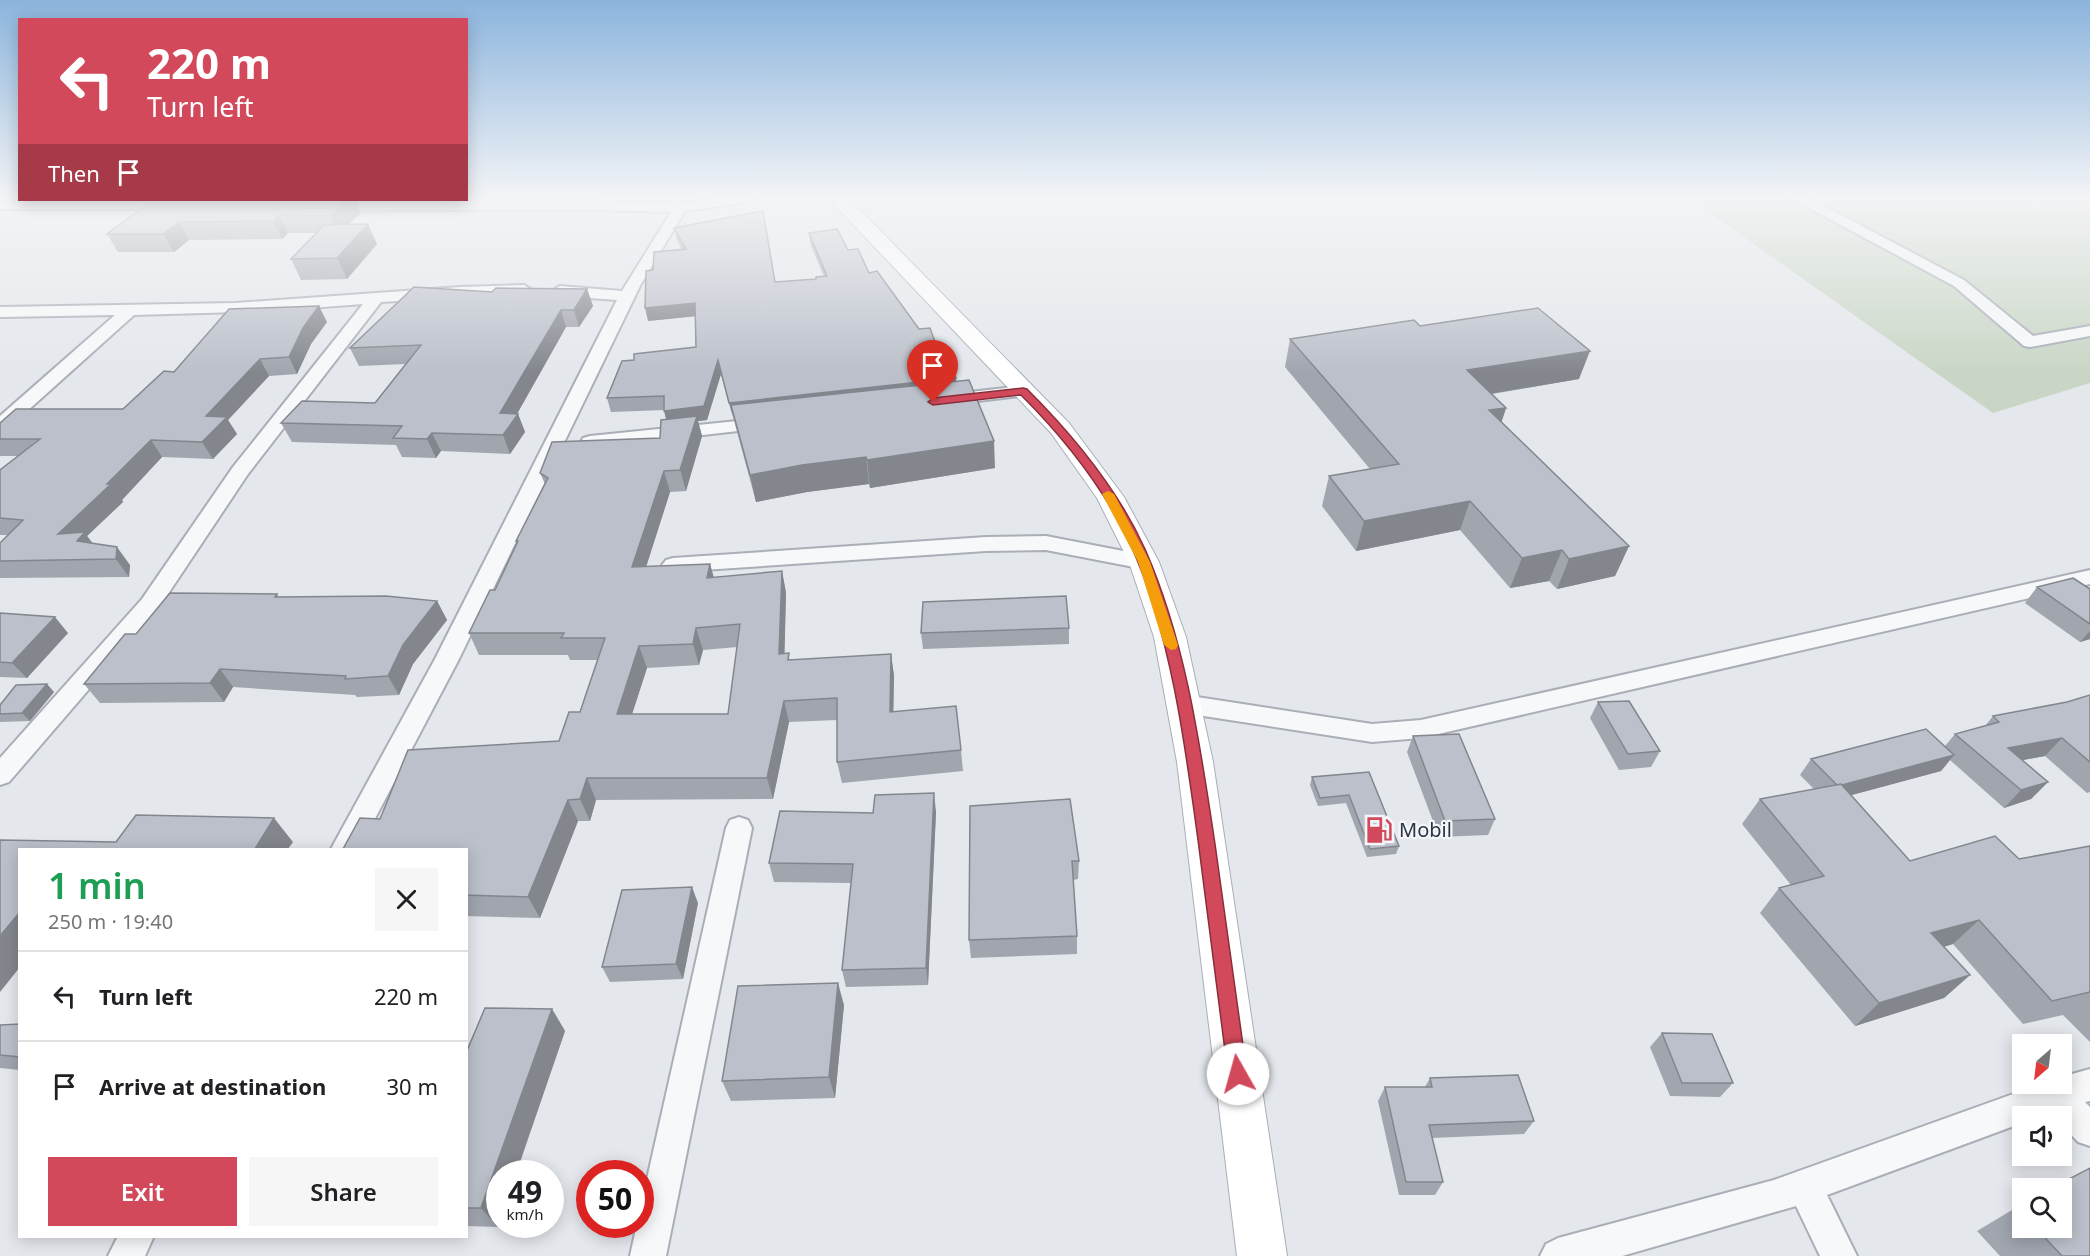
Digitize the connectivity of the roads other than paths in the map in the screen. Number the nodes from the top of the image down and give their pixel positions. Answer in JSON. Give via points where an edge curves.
{"nodes":[{"id":1,"x":651,"y":256,"type":"edge"},
{"id":2,"x":892,"y":256,"type":"edge"},
{"id":3,"x":1907,"y":256,"type":"edge"},
{"id":4,"x":627,"y":296,"type":"junction"},
{"id":5,"x":376,"y":298,"type":"junction"},
{"id":6,"x":129,"y":311,"type":"junction"},
{"id":7,"x":0,"y":312,"type":"edge"},
{"id":8,"x":2090,"y":331,"type":"edge"},
{"id":9,"x":1023,"y":391,"type":"junction"},
{"id":10,"x":931,"y":402,"type":"edge"},
{"id":11,"x":789,"y":420,"type":"edge"},
{"id":12,"x":0,"y":426,"type":"edge"},
{"id":13,"x":555,"y":446,"type":"junction"},
{"id":14,"x":1144,"y":562,"type":"junction"},
{"id":15,"x":673,"y":565,"type":"edge"},
{"id":16,"x":2090,"y":577,"type":"edge"},
{"id":17,"x":1184,"y":704,"type":"junction"},
{"id":18,"x":0,"y":775,"type":"edge"},
{"id":19,"x":738,"y":828,"type":"dead end"},
{"id":20,"x":346,"y":848,"type":"edge"},
{"id":21,"x":2090,"y":1085,"type":"edge"},
{"id":22,"x":2055,"y":1095,"type":"junction"},
{"id":23,"x":2090,"y":1130,"type":"edge"},
{"id":24,"x":1804,"y":1186,"type":"junction"},
{"id":25,"x":136,"y":1238,"type":"edge"},
{"id":26,"x":126,"y":1256,"type":"edge"},
{"id":27,"x":648,"y":1256,"type":"edge"},
{"id":28,"x":1262,"y":1256,"type":"edge"},
{"id":29,"x":1558,"y":1256,"type":"edge"},
{"id":30,"x":1839,"y":1256,"type":"edge"}],
"edges":[{"from":1,"to":4,"type":"street"},
{"from":2,"to":9,"type":"main road"},
{"from":3,"to":8,"type":"street","via":[[1959,283],[2030,342]]},
{"from":4,"to":5,"type":"street","via":[[516,290]]},
{"from":4,"to":13,"type":"street"},
{"from":5,"to":6,"type":"street"},
{"from":5,"to":18,"type":"street","via":[[240,471],[150,604]]},
{"from":6,"to":7,"type":"street"},
{"from":6,"to":12,"type":"street"},
{"from":9,"to":10,"type":"street"},
{"from":9,"to":14,"type":"main road","via":[[1060,428],[1110,497]]},
{"from":11,"to":13,"type":"street"},
{"from":13,"to":20,"type":"street"},
{"from":14,"to":15,"type":"street","via":[[1046,543],[974,544]]},
{"from":14,"to":17,"type":"main road","via":[[1170,637]]},
{"from":16,"to":17,"type":"street","via":[[1421,729],[1372,733]]},
{"from":17,"to":28,"type":"main road","via":[[1214,891]]},
{"from":19,"to":27,"type":"street"},
{"from":21,"to":22,"type":"street"},
{"from":22,"to":23,"type":"street"},
{"from":22,"to":24,"type":"street"},
{"from":24,"to":29,"type":"street"},
{"from":24,"to":30,"type":"street"},
{"from":25,"to":26,"type":"street"}]}
